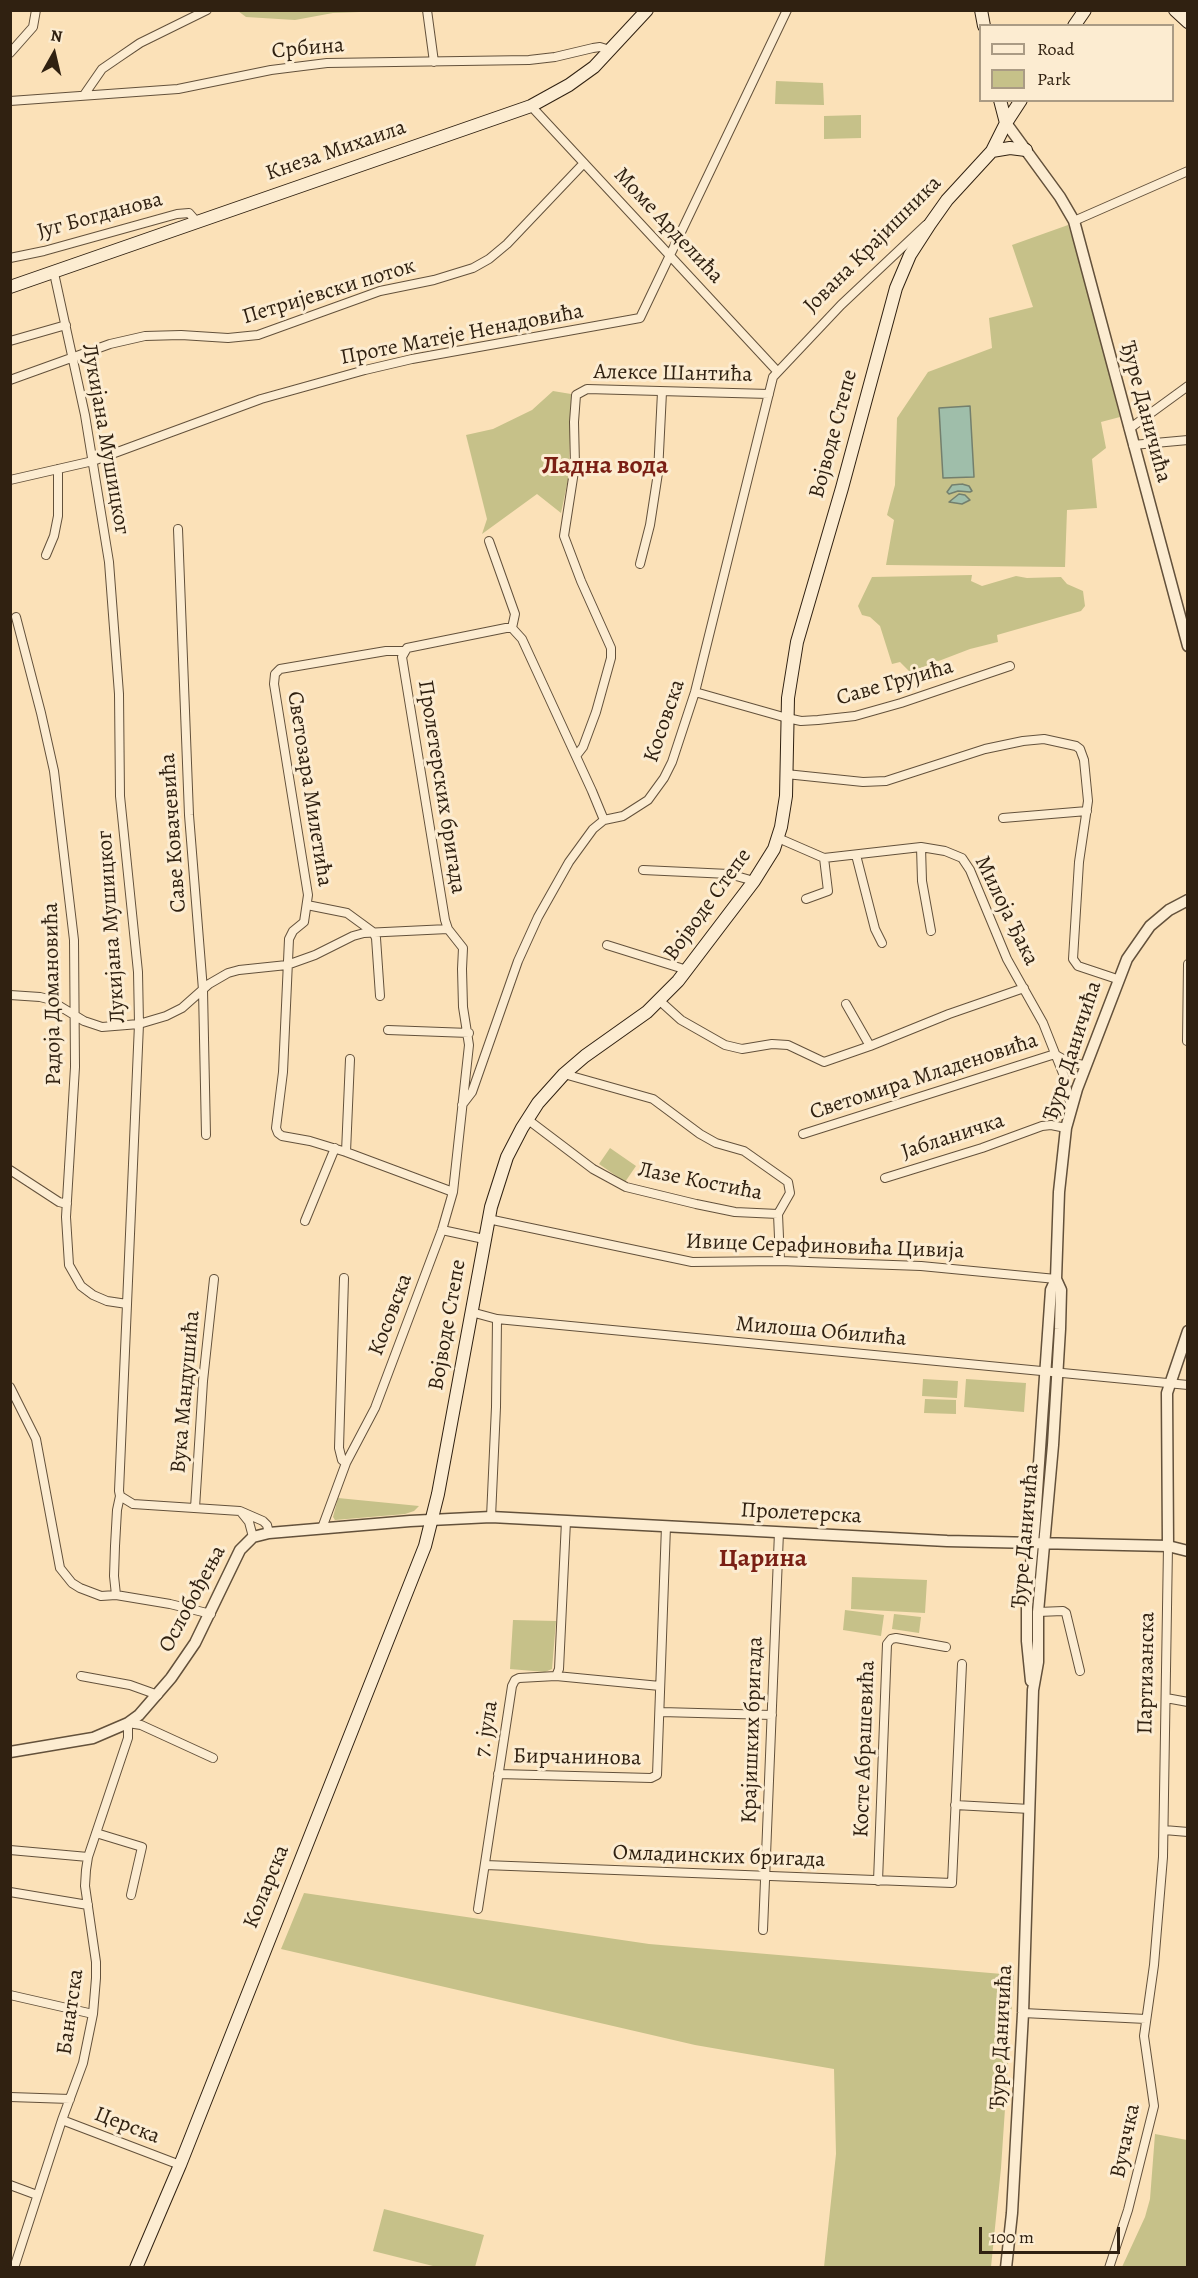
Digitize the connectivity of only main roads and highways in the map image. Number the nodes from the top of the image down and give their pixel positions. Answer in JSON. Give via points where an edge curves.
{"nodes":[{"id":1,"x":647,"y":10,"type":"edge"},
{"id":2,"x":1085,"y":10,"type":"edge"},
{"id":3,"x":1175,"y":10,"type":"edge"},
{"id":4,"x":1188,"y":22,"type":"edge"},
{"id":5,"x":1075,"y":24,"type":"edge"},
{"id":6,"x":1001,"y":102,"type":"edge"},
{"id":7,"x":1020,"y":102,"type":"edge"},
{"id":8,"x":1006,"y":123,"type":"junction"},
{"id":9,"x":1026,"y":150,"type":"road end"},
{"id":10,"x":992,"y":151,"type":"junction"},
{"id":11,"x":930,"y":224,"type":"joint"},
{"id":12,"x":10,"y":287,"type":"edge"},
{"id":13,"x":432,"y":1519,"type":"joint"},
{"id":14,"x":136,"y":2268,"type":"edge"}],
"edges":[{"from":1,"to":12,"type":"main road","name":"Кнеза Михаила","via":[[594,67],[531,106]]},
{"from":2,"to":5,"type":"main road"},
{"from":3,"to":4,"type":"main road"},
{"from":6,"to":8,"type":"main road"},
{"from":7,"to":8,"type":"main road","name":"Јована Крајишника"},
{"from":8,"to":10,"type":"main road","name":"Јована Крајишника"},
{"from":9,"to":10,"type":"main road"},
{"from":10,"to":11,"type":"main road","name":"Јована Крајишника"},
{"from":11,"to":13,"type":"main road","name":"Војводе Степе","via":[[903,270],[889,312],[800,631],[787,718],[784,808],[778,838],[754,881],[687,970],[660,1001],[564,1074],[538,1102],[502,1168],[484,1239]]},
{"from":13,"to":14,"type":"main road","name":"Коларска","via":[[412,1582]]}]}
